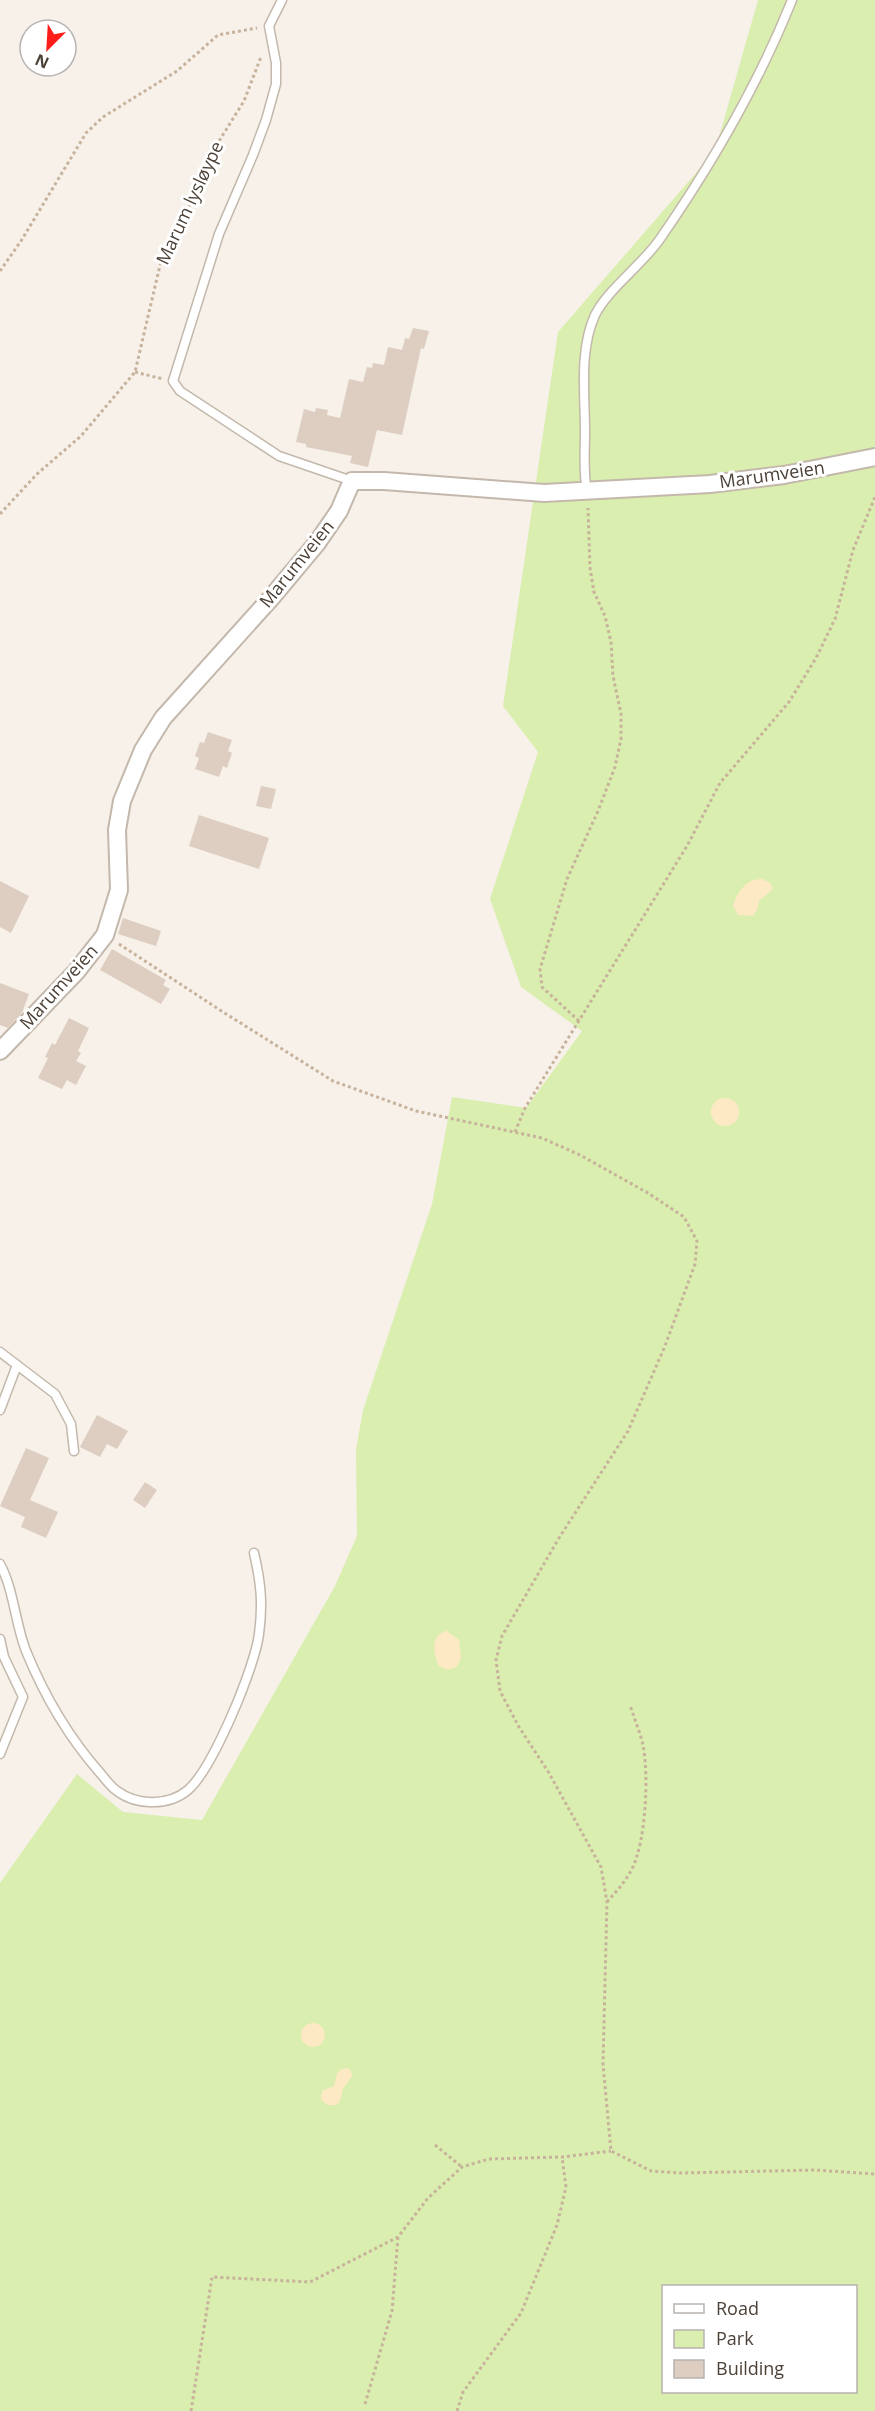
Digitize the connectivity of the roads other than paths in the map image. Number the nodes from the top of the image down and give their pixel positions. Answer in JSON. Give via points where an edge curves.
{"nodes":[{"id":1,"x":282,"y":0,"type":"edge"},
{"id":2,"x":792,"y":0,"type":"edge"},
{"id":3,"x":875,"y":457,"type":"edge"},
{"id":4,"x":351,"y":481,"type":"junction"},
{"id":5,"x":587,"y":491,"type":"junction"},
{"id":6,"x":0,"y":1051,"type":"edge"},
{"id":7,"x":0,"y":1352,"type":"edge"},
{"id":8,"x":18,"y":1365,"type":"junction"},
{"id":9,"x":0,"y":1410,"type":"edge"},
{"id":10,"x":74,"y":1451,"type":"dead end"},
{"id":11,"x":254,"y":1553,"type":"dead end"},
{"id":12,"x":0,"y":1564,"type":"edge"},
{"id":13,"x":0,"y":1640,"type":"edge"},
{"id":14,"x":0,"y":1754,"type":"edge"}],
"edges":[{"from":1,"to":4,"type":"lane","via":[[269,27],[276,84],[254,155],[219,234],[173,381],[180,391],[279,456]]},
{"from":2,"to":5,"type":"lane","via":[[763,66],[716,154],[658,242],[594,318],[586,353]]},
{"from":3,"to":5,"type":"street","name":"Marumveien","via":[[710,484]]},
{"from":4,"to":5,"type":"street","name":"Marumveien","via":[[544,493]]},
{"from":4,"to":6,"type":"street","name":"Marumveien","via":[[339,511],[317,543],[163,718],[143,750],[122,801],[117,830],[119,890],[105,935],[76,972]]},
{"from":7,"to":8,"type":"lane"},
{"from":8,"to":9,"type":"lane"},
{"from":8,"to":10,"type":"lane","via":[[56,1394],[71,1424]]},
{"from":11,"to":12,"type":"lane","via":[[262,1583],[262,1606],[249,1676],[207,1766],[190,1789],[175,1799],[153,1802],[138,1801],[116,1791],[86,1757],[47,1695],[26,1650]]},
{"from":13,"to":14,"type":"lane","via":[[23,1697]]}]}
